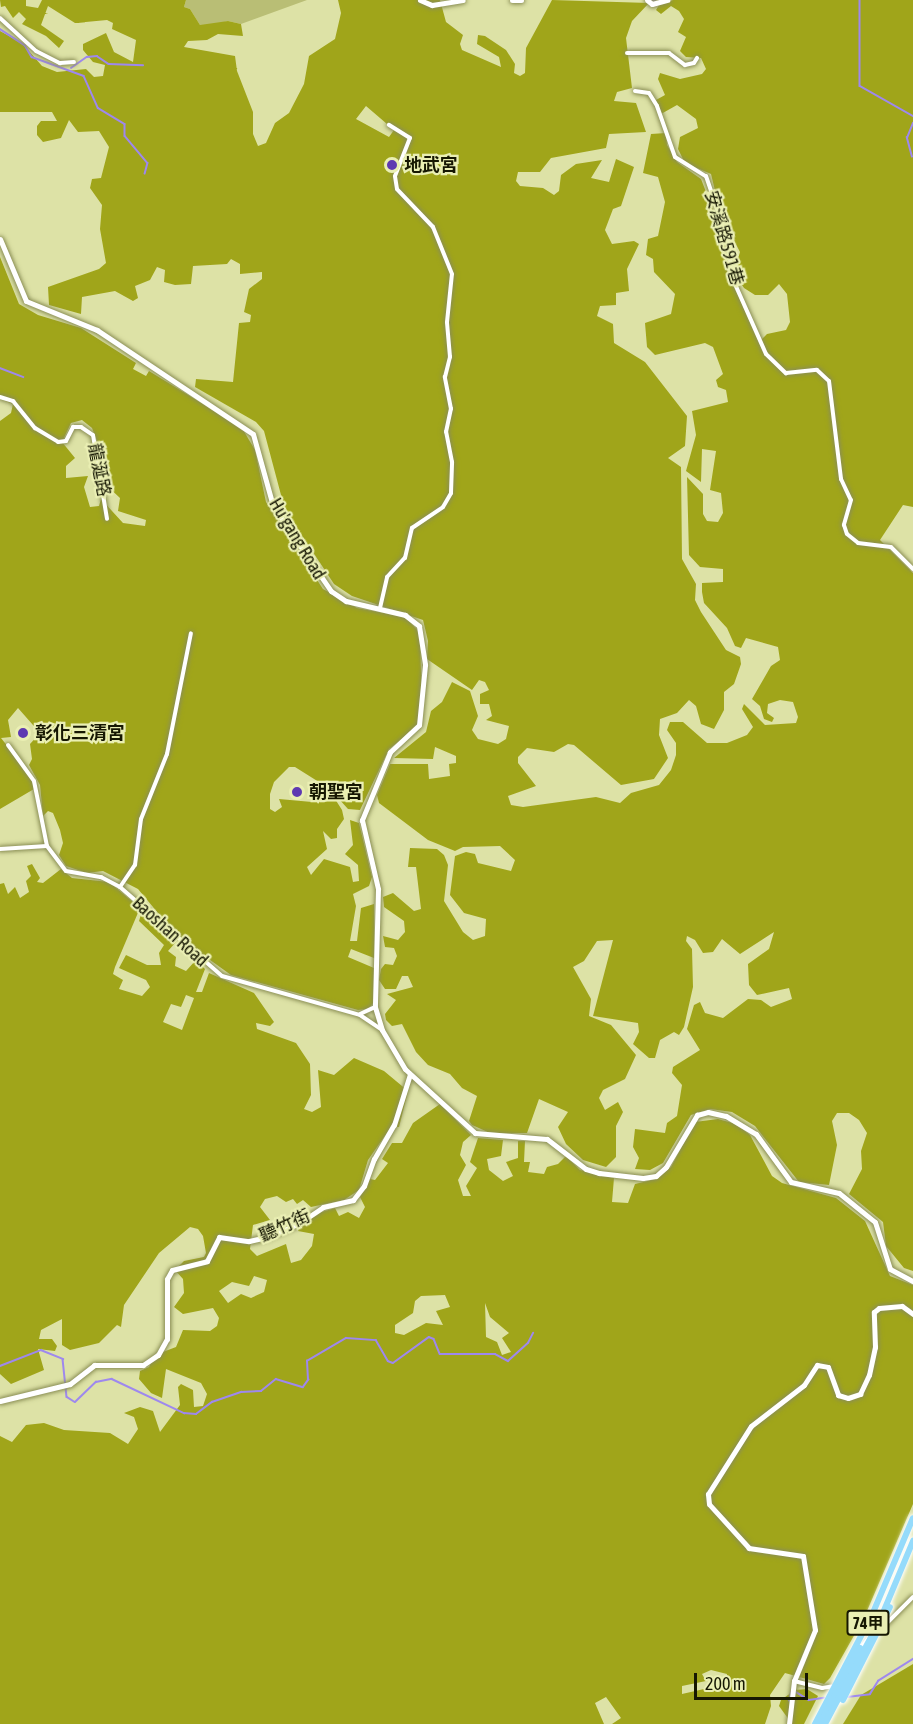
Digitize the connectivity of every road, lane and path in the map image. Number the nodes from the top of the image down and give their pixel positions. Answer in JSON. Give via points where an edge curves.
{"nodes":[{"id":1,"x":420,"y":0,"type":"edge"},
{"id":2,"x":463,"y":0,"type":"edge"},
{"id":3,"x":512,"y":0,"type":"edge"},
{"id":4,"x":521,"y":0,"type":"edge"},
{"id":5,"x":667,"y":0,"type":"edge"},
{"id":6,"x":650,"y":2,"type":"edge"},
{"id":7,"x":0,"y":18,"type":"edge"},
{"id":8,"x":627,"y":53,"type":"dead end"},
{"id":9,"x":697,"y":58,"type":"dead end"},
{"id":10,"x":74,"y":62,"type":"dead end"},
{"id":11,"x":635,"y":91,"type":"dead end"},
{"id":12,"x":389,"y":125,"type":"dead end"},
{"id":13,"x":0,"y":240,"type":"edge"},
{"id":14,"x":0,"y":397,"type":"edge"},
{"id":15,"x":106,"y":519,"type":"dead end"},
{"id":16,"x":913,"y":569,"type":"edge"},
{"id":17,"x":380,"y":608,"type":"junction"},
{"id":18,"x":191,"y":633,"type":"dead end"},
{"id":19,"x":8,"y":745,"type":"dead end"},
{"id":20,"x":47,"y":846,"type":"junction"},
{"id":21,"x":0,"y":849,"type":"edge"},
{"id":22,"x":120,"y":887,"type":"junction"},
{"id":23,"x":375,"y":1007,"type":"junction"},
{"id":24,"x":360,"y":1015,"type":"junction"},
{"id":25,"x":382,"y":1030,"type":"junction"},
{"id":26,"x":411,"y":1074,"type":"junction"},
{"id":27,"x":913,"y":1281,"type":"edge"},
{"id":28,"x":913,"y":1314,"type":"edge"},
{"id":29,"x":0,"y":1401,"type":"edge"},
{"id":30,"x":913,"y":1518,"type":"edge"},
{"id":31,"x":913,"y":1527,"type":"edge"},
{"id":32,"x":913,"y":1541,"type":"edge"},
{"id":33,"x":913,"y":1551,"type":"edge"},
{"id":34,"x":913,"y":1597,"type":"edge"},
{"id":35,"x":794,"y":1681,"type":"junction"},
{"id":36,"x":789,"y":1724,"type":"edge"},
{"id":37,"x":815,"y":1724,"type":"edge"},
{"id":38,"x":820,"y":1724,"type":"edge"},
{"id":39,"x":825,"y":1724,"type":"edge"},
{"id":40,"x":830,"y":1724,"type":"edge"}],
"edges":[{"from":1,"to":2,"type":"main road","via":[[432,5]]},
{"from":3,"to":4,"type":"main road"},
{"from":5,"to":6,"type":"main road"},
{"from":7,"to":10,"type":"street","via":[[36,51],[60,63]]},
{"from":8,"to":9,"type":"street","via":[[669,53],[685,65]]},
{"from":11,"to":16,"type":"street","name":"安溪路591巷","via":[[649,93],[657,106],[675,157],[706,176],[729,244],[731,275],[766,354],[786,374],[817,370],[829,381],[841,479],[851,500],[844,525],[847,534],[858,543],[891,547]]},
{"from":12,"to":17,"type":"street","via":[[411,138],[396,176],[397,189],[433,227],[452,274],[447,322],[450,357],[445,377],[452,409],[446,432],[452,492],[443,507],[412,528],[405,558],[387,577]]},
{"from":13,"to":17,"type":"main road","name":"Hu'gang Road","via":[[26,301],[80,322],[253,434],[273,506],[321,580],[346,601]]},
{"from":14,"to":15,"type":"street","name":"龍涎路","via":[[13,401],[35,428],[58,442],[66,441],[73,427],[93,435]]},
{"from":17,"to":23,"type":"main road","name":"Hu'gang Road","via":[[405,615],[419,626],[425,665],[420,725],[390,752],[362,819],[378,889]]},
{"from":18,"to":22,"type":"street","via":[[167,754],[141,819],[135,865]]},
{"from":19,"to":20,"type":"street","via":[[34,781]]},
{"from":20,"to":21,"type":"street"},
{"from":20,"to":22,"type":"street","name":"Baoshan Road","via":[[66,871],[101,877]]},
{"from":22,"to":24,"type":"street","name":"Baoshan Road","via":[[222,976]]},
{"from":23,"to":24,"type":"street"},
{"from":23,"to":25,"type":"main road"},
{"from":24,"to":25,"type":"street","name":"Baoshan Road"},
{"from":25,"to":26,"type":"main road"},
{"from":26,"to":27,"type":"main road","via":[[475,1133],[547,1139],[586,1169],[598,1173],[656,1176],[666,1167],[697,1115],[708,1112],[726,1116],[756,1134],[791,1182],[839,1193],[875,1222],[890,1269]]},
{"from":26,"to":29,"type":"main road","name":"聽竹街","via":[[394,1125],[353,1200],[323,1208],[267,1237],[249,1241],[219,1237],[207,1261],[172,1270],[167,1279],[167,1340],[158,1355],[143,1365],[94,1365],[70,1384]]},
{"from":28,"to":35,"type":"main road","via":[[902,1306],[874,1312],[875,1347],[860,1394],[848,1398],[838,1395],[828,1367],[818,1365],[804,1385],[751,1426],[708,1494],[709,1504],[749,1548],[803,1556],[815,1630]]},
{"from":30,"to":37,"type":"main road","number":"74甲","bridge":true,"via":[[868,1624]]},
{"from":31,"to":38,"type":"main road","number":"74甲","bridge":true,"via":[[875,1617]]},
{"from":32,"to":39,"type":"main road","number":"74甲","bridge":true,"via":[[880,1620]]},
{"from":33,"to":40,"type":"main road","number":"74甲","bridge":true,"via":[[878,1635]]},
{"from":34,"to":35,"type":"street","via":[[868,1636],[836,1686],[822,1688]]},
{"from":35,"to":36,"type":"main road"}]}
